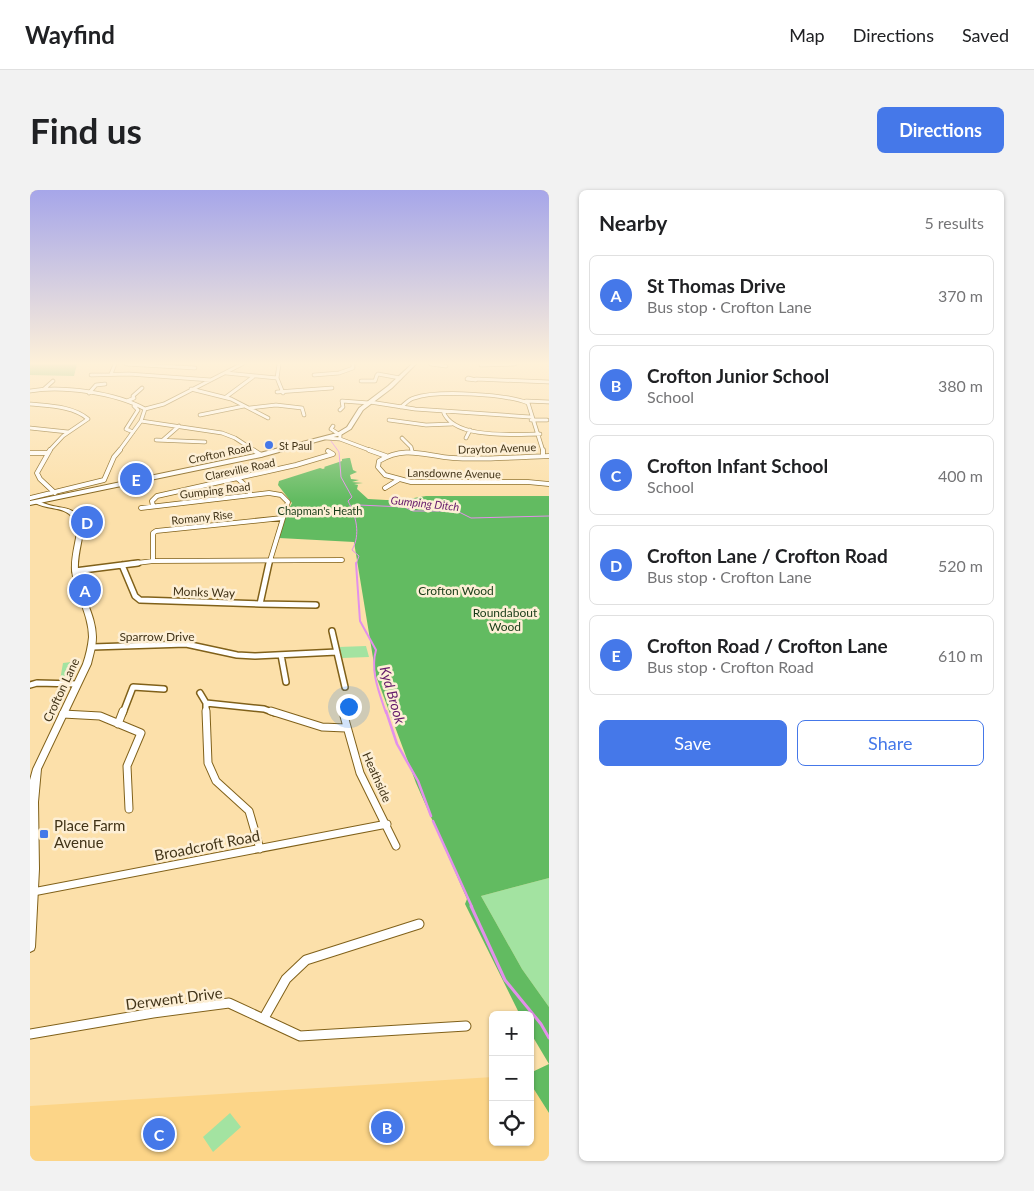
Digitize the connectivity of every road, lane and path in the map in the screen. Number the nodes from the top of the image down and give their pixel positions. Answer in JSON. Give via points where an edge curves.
{"nodes":[{"id":1,"x":67,"y":409,"type":"edge"},
{"id":2,"x":137,"y":409,"type":"edge"},
{"id":3,"x":145,"y":409,"type":"edge"},
{"id":4,"x":228,"y":409,"type":"edge"},
{"id":5,"x":252,"y":409,"type":"edge"},
{"id":6,"x":302,"y":409,"type":"edge"},
{"id":7,"x":361,"y":409,"type":"edge"},
{"id":8,"x":425,"y":409,"type":"edge"},
{"id":9,"x":529,"y":409,"type":"edge"},
{"id":10,"x":442,"y":411,"type":"junction"},
{"id":11,"x":200,"y":415,"type":"dead end"},
{"id":12,"x":304,"y":415,"type":"dead end"},
{"id":13,"x":268,"y":418,"type":"dead end"},
{"id":14,"x":531,"y":418,"type":"junction"},
{"id":15,"x":141,"y":420,"type":"junction"},
{"id":16,"x":389,"y":420,"type":"dead end"},
{"id":17,"x":548,"y":420,"type":"dead end"},
{"id":18,"x":452,"y":424,"type":"junction"},
{"id":19,"x":179,"y":426,"type":"junction"},
{"id":20,"x":333,"y":426,"type":"dead end"},
{"id":21,"x":30,"y":428,"type":"edge"},
{"id":22,"x":470,"y":430,"type":"junction"},
{"id":23,"x":68,"y":432,"type":"junction"},
{"id":24,"x":133,"y":432,"type":"junction"},
{"id":25,"x":540,"y":434,"type":"junction"},
{"id":26,"x":340,"y":437,"type":"junction"},
{"id":27,"x":402,"y":438,"type":"dead end"},
{"id":28,"x":466,"y":438,"type":"dead end"},
{"id":29,"x":156,"y":440,"type":"dead end"},
{"id":30,"x":164,"y":440,"type":"junction"},
{"id":31,"x":205,"y":442,"type":"dead end"},
{"id":32,"x":328,"y":450,"type":"dead end"},
{"id":33,"x":412,"y":451,"type":"junction"},
{"id":34,"x":48,"y":452,"type":"junction"},
{"id":35,"x":30,"y":453,"type":"edge"},
{"id":36,"x":261,"y":455,"type":"junction"},
{"id":37,"x":543,"y":455,"type":"junction"},
{"id":38,"x":386,"y":456,"type":"junction"},
{"id":39,"x":549,"y":456,"type":"edge"},
{"id":40,"x":237,"y":478,"type":"junction"},
{"id":41,"x":104,"y":480,"type":"junction"},
{"id":42,"x":398,"y":480,"type":"junction"},
{"id":43,"x":549,"y":484,"type":"edge"},
{"id":44,"x":106,"y":487,"type":"junction"},
{"id":45,"x":385,"y":488,"type":"dead end"},
{"id":46,"x":55,"y":493,"type":"junction"},
{"id":47,"x":251,"y":495,"type":"junction"},
{"id":48,"x":30,"y":498,"type":"edge"},
{"id":49,"x":38,"y":502,"type":"junction"},
{"id":50,"x":30,"y":503,"type":"edge"},
{"id":51,"x":153,"y":506,"type":"junction"},
{"id":52,"x":141,"y":508,"type":"dead end"},
{"id":53,"x":282,"y":518,"type":"junction"},
{"id":54,"x":270,"y":559,"type":"junction"},
{"id":55,"x":342,"y":560,"type":"dead end"},
{"id":56,"x":153,"y":561,"type":"junction"},
{"id":57,"x":122,"y":565,"type":"junction"},
{"id":58,"x":75,"y":571,"type":"junction"},
{"id":59,"x":260,"y":604,"type":"junction"},
{"id":60,"x":316,"y":605,"type":"dead end"},
{"id":61,"x":332,"y":631,"type":"dead end"},
{"id":62,"x":92,"y":647,"type":"junction"},
{"id":63,"x":337,"y":652,"type":"junction"},
{"id":64,"x":281,"y":655,"type":"junction"},
{"id":65,"x":286,"y":682,"type":"dead end"},
{"id":66,"x":77,"y":684,"type":"junction"},
{"id":67,"x":30,"y":685,"type":"edge"},
{"id":68,"x":345,"y":687,"type":"dead end"},
{"id":69,"x":164,"y":689,"type":"dead end"},
{"id":70,"x":200,"y":693,"type":"dead end"},
{"id":71,"x":206,"y":703,"type":"junction"},
{"id":72,"x":63,"y":714,"type":"junction"},
{"id":73,"x":344,"y":716,"type":"dead end"},
{"id":74,"x":118,"y":724,"type":"junction"},
{"id":75,"x":346,"y":728,"type":"junction"},
{"id":76,"x":129,"y":809,"type":"dead end"},
{"id":77,"x":387,"y":824,"type":"junction"},
{"id":78,"x":396,"y":846,"type":"dead end"},
{"id":79,"x":260,"y":849,"type":"junction"},
{"id":80,"x":32,"y":871,"type":"edge"},
{"id":81,"x":33,"y":892,"type":"junction"},
{"id":82,"x":419,"y":924,"type":"dead end"},
{"id":83,"x":30,"y":947,"type":"edge"},
{"id":84,"x":264,"y":1018,"type":"junction"},
{"id":85,"x":466,"y":1026,"type":"dead end"},
{"id":86,"x":30,"y":1034,"type":"edge"}],
"edges":[{"from":1,"to":23,"type":"street","via":[[88,417],[87,421]]},
{"from":2,"to":24,"type":"street","via":[[126,429]]},
{"from":3,"to":15,"type":"street"},
{"from":4,"to":11,"type":"street"},
{"from":5,"to":13,"type":"street"},
{"from":6,"to":12,"type":"street"},
{"from":7,"to":26,"type":"main road","name":"Crofton Road"},
{"from":8,"to":10,"type":"street"},
{"from":9,"to":14,"type":"street"},
{"from":10,"to":14,"type":"street"},
{"from":10,"to":18,"type":"street"},
{"from":14,"to":17,"type":"street"},
{"from":14,"to":25,"type":"street"},
{"from":15,"to":19,"type":"street"},
{"from":15,"to":24,"type":"street"},
{"from":16,"to":18,"type":"street","via":[[426,425]]},
{"from":18,"to":22,"type":"street"},
{"from":19,"to":30,"type":"street"},
{"from":19,"to":36,"type":"street","via":[[222,433]]},
{"from":20,"to":26,"type":"street","via":[[331,429]]},
{"from":21,"to":23,"type":"street"},
{"from":22,"to":25,"type":"street"},
{"from":22,"to":28,"type":"street"},
{"from":23,"to":34,"type":"street"},
{"from":24,"to":41,"type":"street","via":[[114,457]]},
{"from":25,"to":37,"type":"street"},
{"from":26,"to":36,"type":"main road","name":"Crofton Road"},
{"from":26,"to":38,"type":"street"},
{"from":27,"to":33,"type":"street"},
{"from":29,"to":30,"type":"street"},
{"from":30,"to":31,"type":"street"},
{"from":32,"to":40,"type":"street","name":"Clareville Road","via":[[333,454],[296,466]]},
{"from":33,"to":37,"type":"street","name":"Drayton Avenue","via":[[453,458]]},
{"from":33,"to":38,"type":"street","name":"Drayton Avenue"},
{"from":34,"to":35,"type":"street"},
{"from":34,"to":46,"type":"street","via":[[37,473]]},
{"from":36,"to":44,"type":"main road","name":"Crofton Road"},
{"from":37,"to":39,"type":"street","name":"Drayton Avenue"},
{"from":38,"to":42,"type":"street","name":"Lansdowne Avenue","via":[[379,461],[378,467],[385,475]]},
{"from":40,"to":47,"type":"street"},
{"from":40,"to":51,"type":"street","name":"Clareville Road","via":[[157,496],[152,501]]},
{"from":41,"to":44,"type":"street"},
{"from":41,"to":46,"type":"street"},
{"from":42,"to":43,"type":"street","name":"Lansdowne Avenue"},
{"from":42,"to":45,"type":"street"},
{"from":44,"to":49,"type":"main road","name":"Crofton Road"},
{"from":46,"to":48,"type":"street"},
{"from":47,"to":51,"type":"street","name":"Gumping Road"},
{"from":47,"to":53,"type":"street","name":"Gumping Road","via":[[277,494],[284,497],[288,502]]},
{"from":49,"to":50,"type":"main road","name":"Crofton Road"},
{"from":49,"to":58,"type":"street","name":"Crofton Lane","via":[[70,510],[81,524]]},
{"from":51,"to":52,"type":"street","name":"Gumping Road"},
{"from":53,"to":54,"type":"street"},
{"from":53,"to":56,"type":"street","name":"Romany Rise","via":[[156,531],[153,534]]},
{"from":54,"to":55,"type":"street"},
{"from":54,"to":56,"type":"street"},
{"from":54,"to":59,"type":"street"},
{"from":56,"to":57,"type":"street"},
{"from":57,"to":58,"type":"street"},
{"from":57,"to":59,"type":"street","name":"Monks Way","via":[[135,596],[140,600]]},
{"from":58,"to":62,"type":"street","name":"Crofton Lane","via":[[92,627]]},
{"from":59,"to":60,"type":"street"},
{"from":61,"to":63,"type":"street"},
{"from":62,"to":64,"type":"street","name":"Sparrow Drive","via":[[186,644],[246,656]]},
{"from":62,"to":66,"type":"street","name":"Crofton Lane"},
{"from":63,"to":64,"type":"street","name":"Sparrow Drive"},
{"from":63,"to":68,"type":"street"},
{"from":64,"to":65,"type":"street"},
{"from":66,"to":67,"type":"street"},
{"from":66,"to":72,"type":"street","name":"Crofton Lane"},
{"from":69,"to":74,"type":"street","via":[[133,687]]},
{"from":70,"to":71,"type":"street"},
{"from":71,"to":75,"type":"street","via":[[264,709],[322,727]]},
{"from":71,"to":79,"type":"street","via":[[208,763],[216,781],[248,811]]},
{"from":72,"to":74,"type":"street","via":[[100,716]]},
{"from":72,"to":80,"type":"street","name":"Crofton Lane","via":[[34,781]]},
{"from":73,"to":75,"type":"street","name":"Heathside"},
{"from":74,"to":76,"type":"street","via":[[141,733],[127,766]]},
{"from":75,"to":77,"type":"street","name":"Heathside","via":[[360,773]]},
{"from":77,"to":78,"type":"street","name":"Heathside"},
{"from":77,"to":79,"type":"street","name":"Broadcroft Road"},
{"from":79,"to":81,"type":"street","name":"Broadcroft Road"},
{"from":80,"to":81,"type":"street","name":"Crofton Lane"},
{"from":81,"to":83,"type":"street","name":"Crofton Lane"},
{"from":82,"to":84,"type":"street","via":[[300,963],[288,975]]},
{"from":84,"to":85,"type":"street","name":"Derwent Drive","via":[[300,1036]]},
{"from":84,"to":86,"type":"street","name":"Derwent Drive","via":[[229,1003],[153,1012]]}]}
